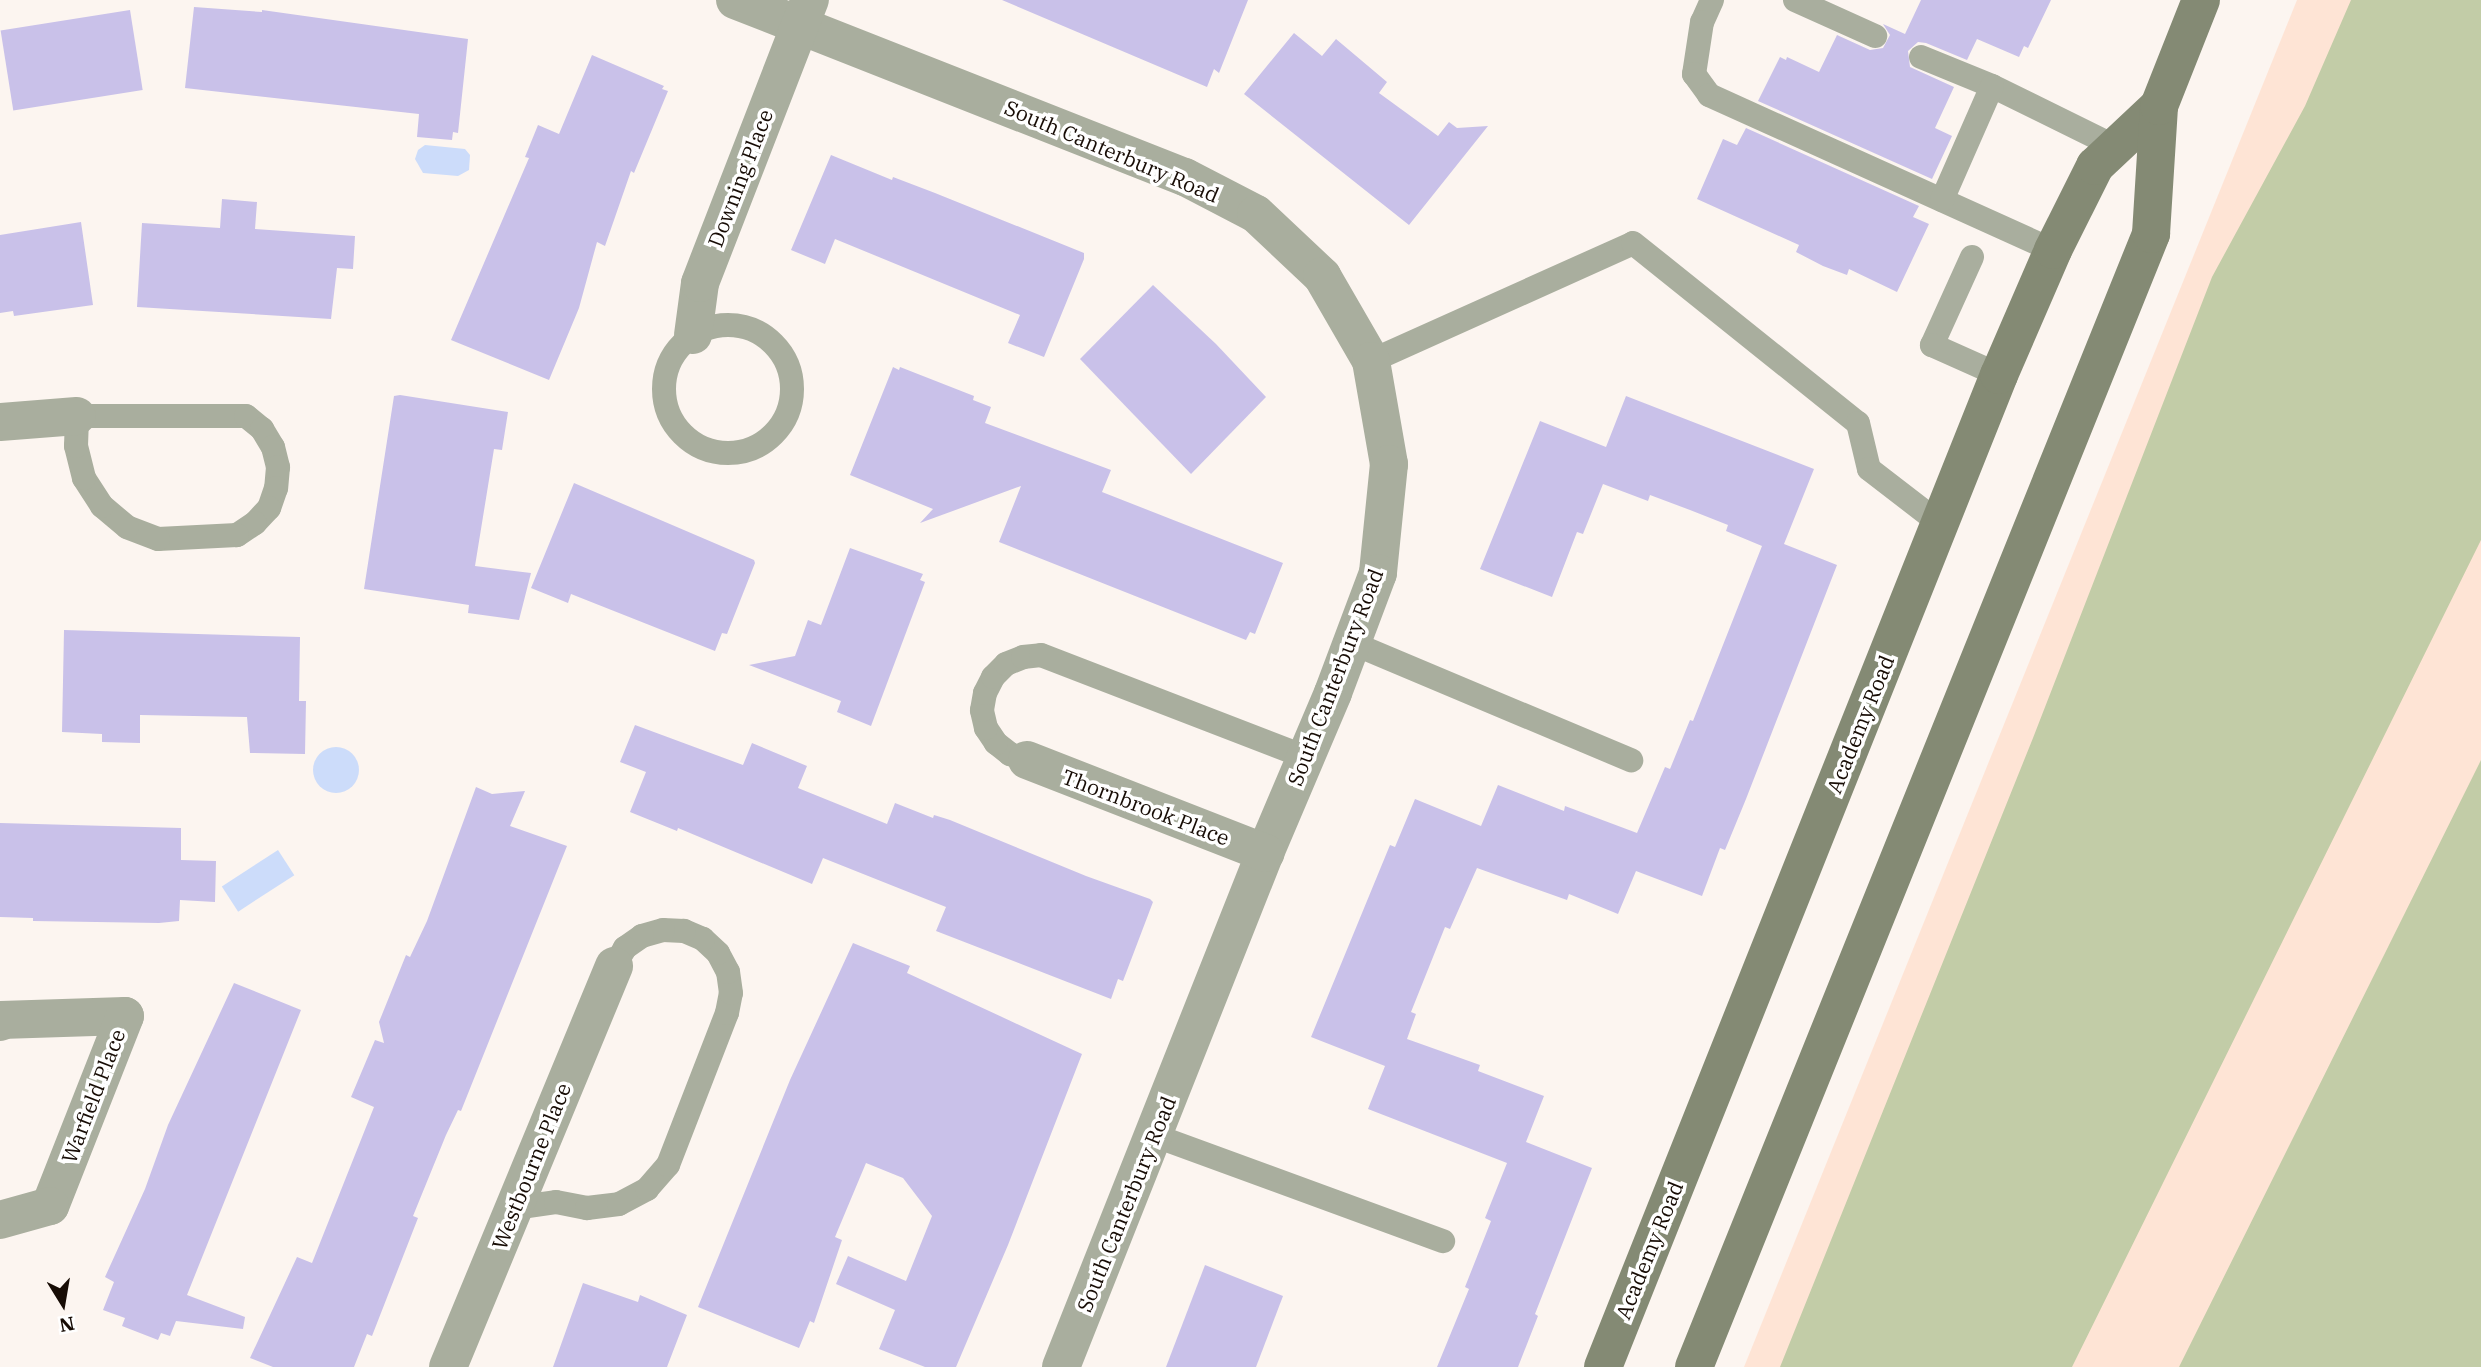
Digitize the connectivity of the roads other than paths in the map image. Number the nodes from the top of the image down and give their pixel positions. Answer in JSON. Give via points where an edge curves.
{"nodes":[{"id":1,"x":735,"y":0,"type":"edge"},
{"id":2,"x":1712,"y":0,"type":"edge"},
{"id":3,"x":1795,"y":0,"type":"edge"},
{"id":4,"x":2201,"y":0,"type":"edge"},
{"id":5,"x":804,"y":13,"type":"edge"},
{"id":6,"x":1875,"y":36,"type":"dead end"},
{"id":7,"x":1921,"y":57,"type":"dead end"},
{"id":8,"x":1992,"y":86,"type":"junction"},
{"id":9,"x":2159,"y":106,"type":"junction"},
{"id":10,"x":2116,"y":147,"type":"junction"},
{"id":11,"x":1942,"y":200,"type":"junction"},
{"id":12,"x":2053,"y":250,"type":"junction"},
{"id":13,"x":1972,"y":257,"type":"dead end"},
{"id":14,"x":692,"y":335,"type":"junction"},
{"id":15,"x":1371,"y":362,"type":"junction"},
{"id":16,"x":1998,"y":375,"type":"junction"},
{"id":17,"x":77,"y":416,"type":"junction"},
{"id":18,"x":0,"y":422,"type":"edge"},
{"id":19,"x":1940,"y":523,"type":"junction"},
{"id":20,"x":1352,"y":643,"type":"junction"},
{"id":21,"x":1306,"y":757,"type":"junction"},
{"id":22,"x":1027,"y":760,"type":"joint"},
{"id":23,"x":1631,"y":760,"type":"dead end"},
{"id":24,"x":1265,"y":853,"type":"junction"},
{"id":25,"x":614,"y":966,"type":"joint"},
{"id":26,"x":0,"y":1023,"type":"edge"},
{"id":27,"x":1153,"y":1135,"type":"junction"},
{"id":28,"x":513,"y":1208,"type":"junction"},
{"id":29,"x":0,"y":1220,"type":"edge"},
{"id":30,"x":1443,"y":1241,"type":"dead end"},
{"id":31,"x":448,"y":1367,"type":"edge"},
{"id":32,"x":1061,"y":1367,"type":"edge"},
{"id":33,"x":1603,"y":1367,"type":"edge"},
{"id":34,"x":1694,"y":1367,"type":"edge"}],
"edges":[{"from":1,"to":5,"type":"street","name":"South Canterbury Road"},
{"from":2,"to":11,"type":"lane","via":[[1702,22],[1695,74],[1709,95]]},
{"from":3,"to":6,"type":"lane"},
{"from":4,"to":9,"type":"main road","name":"Academy Road"},
{"from":5,"to":14,"type":"street","name":"Downing Place","via":[[700,283]]},
{"from":5,"to":15,"type":"street","name":"South Canterbury Road","via":[[1185,177],[1256,214],[1322,276]]},
{"from":7,"to":8,"type":"lane"},
{"from":8,"to":10,"type":"lane"},
{"from":8,"to":11,"type":"lane"},
{"from":9,"to":10,"type":"main road","name":"Academy Road"},
{"from":9,"to":34,"type":"main road","name":"Academy Road","via":[[2151,234]]},
{"from":10,"to":12,"type":"main road","name":"Academy Road","via":[[2095,166]]},
{"from":11,"to":12,"type":"lane"},
{"from":12,"to":16,"type":"main road","name":"Academy Road"},
{"from":13,"to":16,"type":"lane","via":[[1932,345]]},
{"from":14,"to":14,"type":"lane","via":[[678,348],[665,375],[665,406],[673,424],[704,450],[744,452],[763,444],[788,413],[791,373],[783,354],[769,339],[732,325]]},
{"from":15,"to":19,"type":"lane","via":[[1633,243],[1858,423],[1868,469]]},
{"from":15,"to":20,"type":"street","name":"South Canterbury Road","via":[[1390,464],[1378,573]]},
{"from":16,"to":19,"type":"main road","name":"Academy Road"},
{"from":17,"to":17,"type":"lane","via":[[76,446],[84,478],[102,506],[127,527],[158,538],[237,535],[269,508],[276,488],[275,457],[262,429],[246,416]]},
{"from":17,"to":18,"type":"street"},
{"from":19,"to":33,"type":"main road","name":"Academy Road"},
{"from":20,"to":21,"type":"street","name":"South Canterbury Road"},
{"from":20,"to":23,"type":"lane"},
{"from":21,"to":22,"type":"lane","via":[[1041,655],[1023,657],[999,670],[985,692],[982,710],[996,743]]},
{"from":21,"to":24,"type":"street","name":"South Canterbury Road"},
{"from":22,"to":24,"type":"street","name":"Thornbrook Place"},
{"from":24,"to":27,"type":"street","name":"South Canterbury Road"},
{"from":25,"to":28,"type":"street","name":"Westbourne Place"},
{"from":25,"to":28,"type":"lane","via":[[625,948],[642,936],[684,930],[718,953],[728,972],[731,993],[727,1013],[668,1165],[646,1189],[619,1204],[587,1208],[556,1202]]},
{"from":26,"to":29,"type":"street","name":"Warfield Place","via":[[125,1016],[50,1206]]},
{"from":27,"to":30,"type":"lane"},
{"from":27,"to":32,"type":"street","name":"South Canterbury Road"},
{"from":28,"to":31,"type":"street","name":"Westbourne Place"}]}
